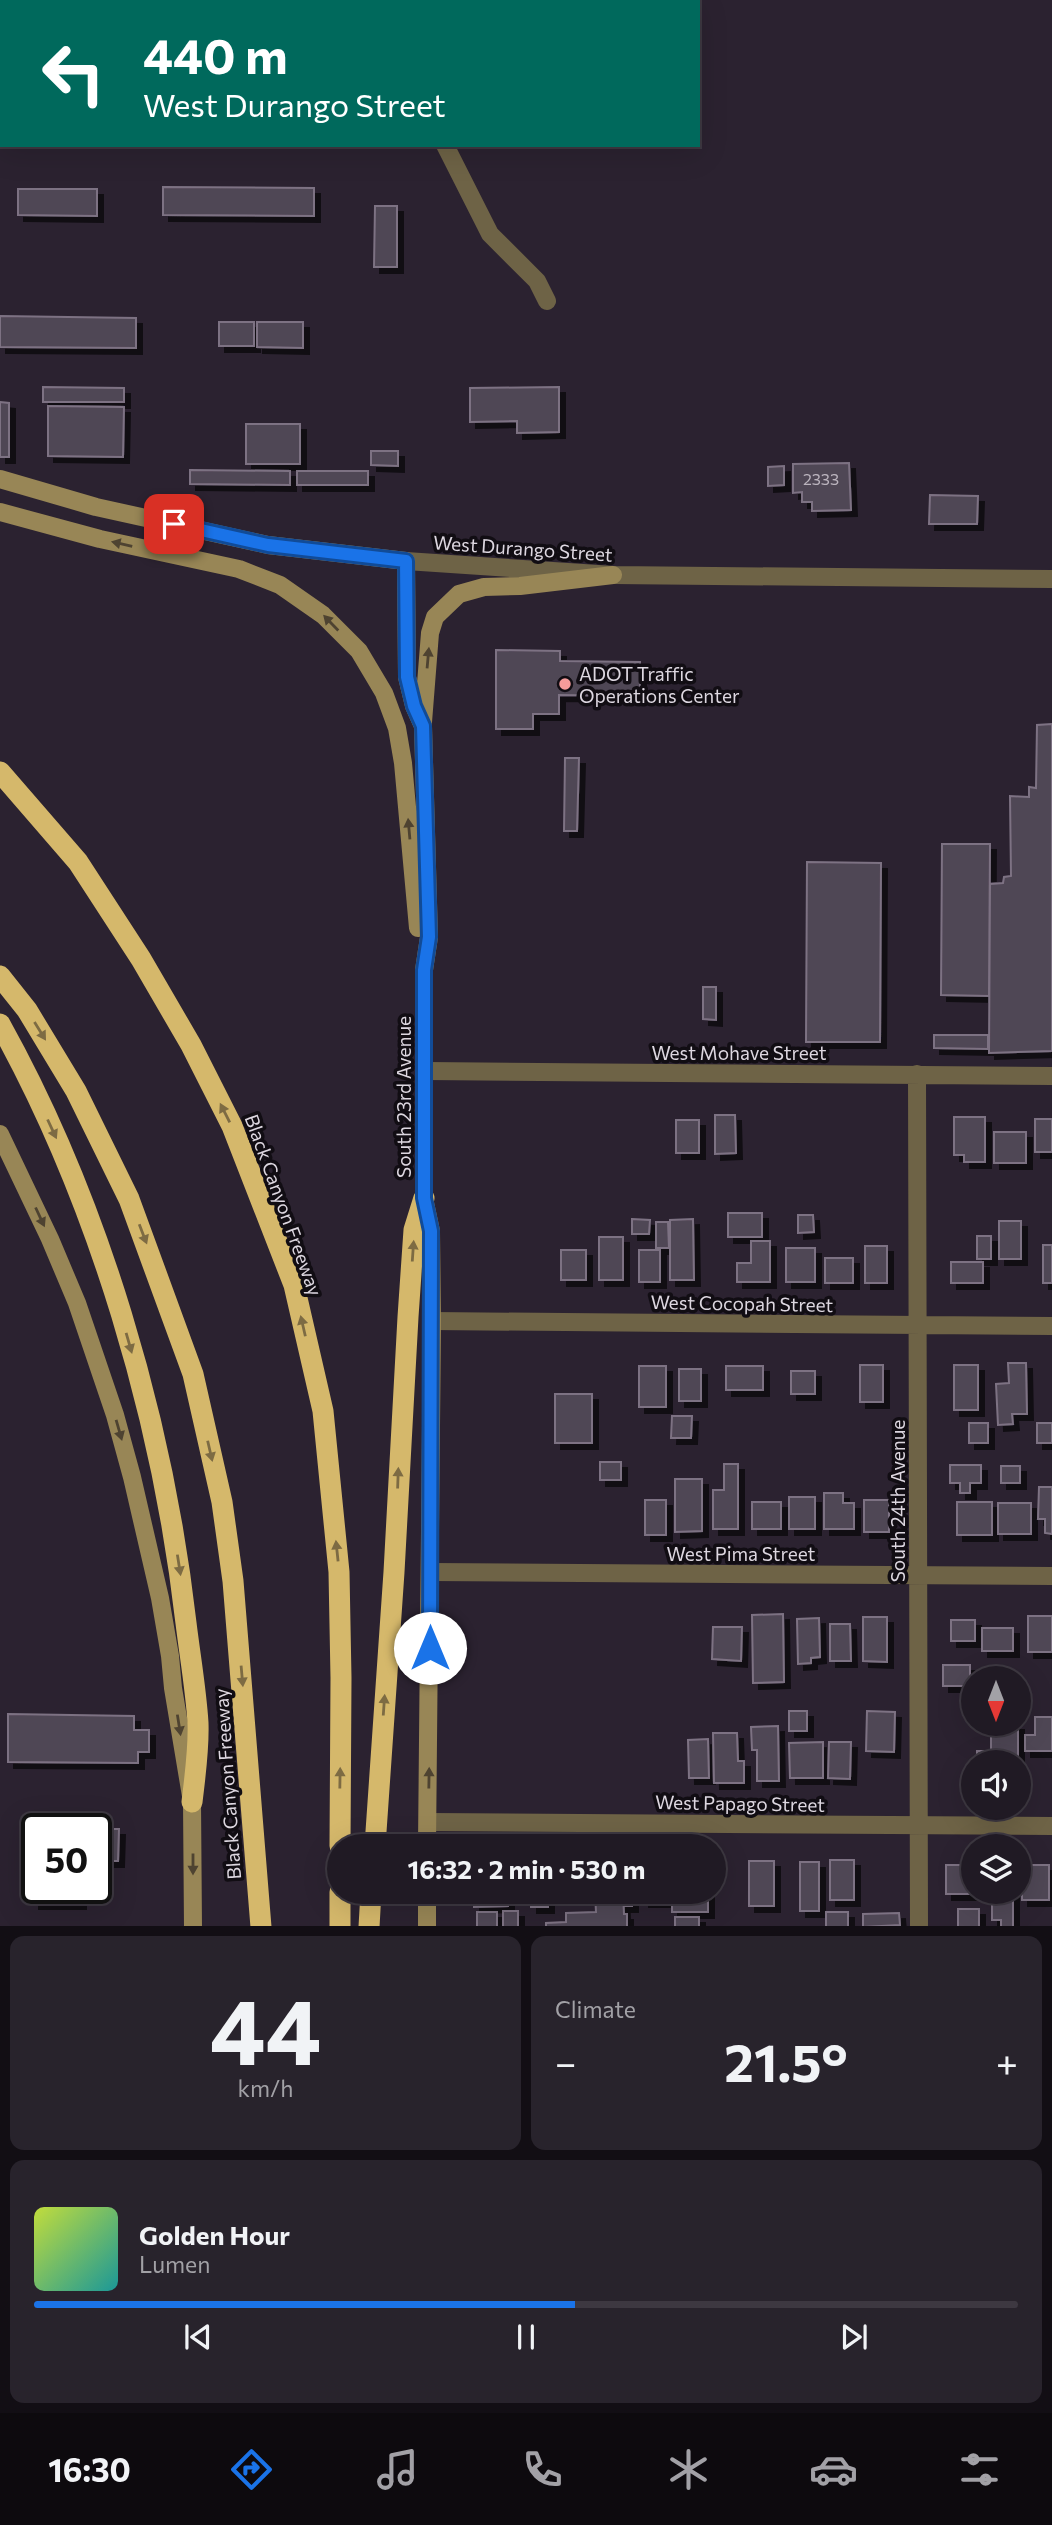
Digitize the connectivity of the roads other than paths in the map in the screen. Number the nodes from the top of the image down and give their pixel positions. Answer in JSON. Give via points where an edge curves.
{"nodes":[{"id":1,"x":446,"y":147,"type":"edge"},
{"id":2,"x":547,"y":301,"type":"dead end"},
{"id":3,"x":0,"y":479,"type":"edge"},
{"id":4,"x":0,"y":512,"type":"edge"},
{"id":5,"x":406,"y":561,"type":"junction"},
{"id":6,"x":613,"y":575,"type":"junction"},
{"id":7,"x":1052,"y":579,"type":"edge"},
{"id":8,"x":423,"y":726,"type":"junction"},
{"id":9,"x":0,"y":772,"type":"edge"},
{"id":10,"x":424,"y":970,"type":"junction"},
{"id":11,"x":0,"y":976,"type":"edge"},
{"id":12,"x":0,"y":1024,"type":"edge"},
{"id":13,"x":426,"y":1071,"type":"junction"},
{"id":14,"x":917,"y":1074,"type":"junction"},
{"id":15,"x":1052,"y":1076,"type":"edge"},
{"id":16,"x":0,"y":1134,"type":"edge"},
{"id":17,"x":424,"y":1198,"type":"junction"},
{"id":18,"x":432,"y":1321,"type":"junction"},
{"id":19,"x":917,"y":1326,"type":"junction"},
{"id":20,"x":1052,"y":1326,"type":"edge"},
{"id":21,"x":430,"y":1572,"type":"junction"},
{"id":22,"x":918,"y":1576,"type":"junction"},
{"id":23,"x":1052,"y":1576,"type":"edge"},
{"id":24,"x":192,"y":1802,"type":"junction"},
{"id":25,"x":428,"y":1822,"type":"junction"},
{"id":26,"x":919,"y":1826,"type":"junction"},
{"id":27,"x":1052,"y":1826,"type":"edge"},
{"id":28,"x":340,"y":1834,"type":"edge"},
{"id":29,"x":376,"y":1834,"type":"edge"},
{"id":30,"x":428,"y":1834,"type":"edge"},
{"id":31,"x":340,"y":1904,"type":"edge"},
{"id":32,"x":370,"y":1904,"type":"edge"},
{"id":33,"x":427,"y":1904,"type":"edge"},
{"id":34,"x":193,"y":1926,"type":"edge"},
{"id":35,"x":261,"y":1926,"type":"edge"},
{"id":36,"x":340,"y":1926,"type":"edge"},
{"id":37,"x":369,"y":1926,"type":"edge"},
{"id":38,"x":427,"y":1926,"type":"edge"},
{"id":39,"x":919,"y":1926,"type":"edge"}],
"edges":[{"from":1,"to":2,"type":"street","via":[[490,234],[537,281]]},
{"from":3,"to":5,"type":"main road","name":"West Durango Street","via":[[96,507],[268,545]]},
{"from":10,"to":4,"type":"main road","one_way":true,"via":[[397,728],[384,693],[359,651],[324,615],[280,585],[249,573]]},
{"from":5,"to":6,"type":"street","name":"West Durango Street"},
{"from":5,"to":8,"type":"main road","name":"South 23rd Avenue","via":[[407,677]]},
{"from":6,"to":7,"type":"street","name":"West Durango Street"},
{"from":8,"to":6,"type":"main road","one_way":true,"via":[[430,633],[435,617],[459,594],[484,587]]},
{"from":8,"to":10,"type":"main road","name":"South 23rd Avenue","via":[[429,937]]},
{"from":28,"to":9,"type":"highway","name":"Black Canyon Freeway","one_way":true,"via":[[339,1572],[323,1411],[293,1285],[232,1126],[191,1045],[78,862]]},
{"from":10,"to":13,"type":"main road","name":"South 23rd Avenue"},
{"from":11,"to":35,"type":"highway","name":"Black Canyon Freeway","one_way":true,"via":[[27,1010],[76,1091],[129,1199],[193,1374],[222,1502],[233,1581]]},
{"from":12,"to":24,"type":"highway","one_way":true,"via":[[60,1146],[88,1216],[143,1395],[182,1581],[198,1724]]},
{"from":13,"to":14,"type":"street","name":"West Mohave Street"},
{"from":13,"to":17,"type":"main road","name":"South 23rd Avenue"},
{"from":14,"to":15,"type":"street","name":"West Mohave Street"},
{"from":14,"to":19,"type":"street","name":"South 24th Avenue"},
{"from":16,"to":24,"type":"main road","one_way":true,"via":[[77,1303],[115,1415],[160,1598]]},
{"from":17,"to":18,"type":"main road","name":"South 23rd Avenue","via":[[431,1231]]},
{"from":29,"to":17,"type":"highway","one_way":true,"via":[[414,1230]]},
{"from":18,"to":19,"type":"street","name":"West Cocopah Street"},
{"from":18,"to":21,"type":"main road","name":"South 23rd Avenue"},
{"from":19,"to":20,"type":"street","name":"West Cocopah Street"},
{"from":19,"to":22,"type":"street","name":"South 24th Avenue"},
{"from":21,"to":22,"type":"street","name":"West Pima Street"},
{"from":25,"to":21,"type":"main road","name":"South 23rd Avenue","one_way":true},
{"from":22,"to":23,"type":"street","name":"West Pima Street"},
{"from":22,"to":26,"type":"street","name":"South 24th Avenue"},
{"from":24,"to":34,"type":"main road","one_way":true},
{"from":25,"to":26,"type":"street","name":"West Papago Street"},
{"from":25,"to":30,"type":"main road","name":"South 23rd Avenue"},
{"from":26,"to":27,"type":"street","name":"West Papago Street"},
{"from":26,"to":39,"type":"street","name":"South 24th Avenue"},
{"from":31,"to":36,"type":"highway"},
{"from":32,"to":37,"type":"highway"},
{"from":33,"to":38,"type":"main road"}]}
